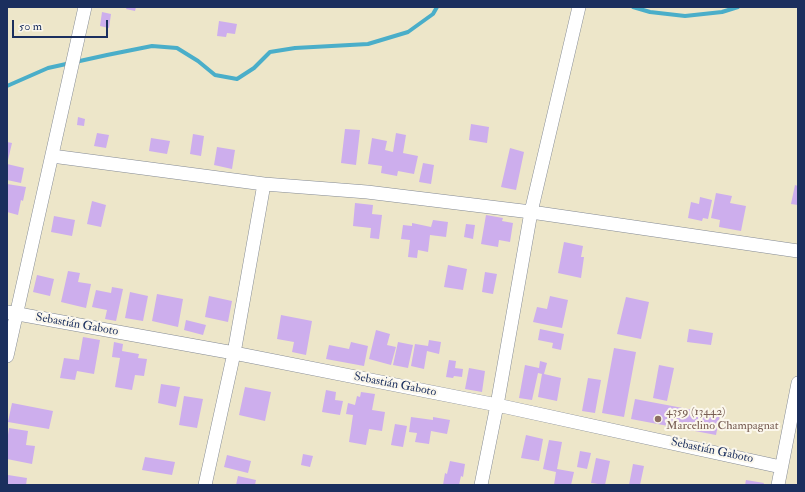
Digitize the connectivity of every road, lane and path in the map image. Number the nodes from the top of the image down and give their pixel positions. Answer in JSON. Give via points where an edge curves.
{"nodes":[{"id":1,"x":85,"y":7,"type":"edge"},
{"id":2,"x":578,"y":7,"type":"edge"},
{"id":3,"x":52,"y":156,"type":"junction"},
{"id":4,"x":264,"y":184,"type":"junction"},
{"id":5,"x":531,"y":212,"type":"junction"},
{"id":6,"x":798,"y":251,"type":"edge"},
{"id":7,"x":12,"y":313,"type":"edge"},
{"id":8,"x":234,"y":353,"type":"junction"},
{"id":9,"x":7,"y":356,"type":"edge"},
{"id":10,"x":798,"y":383,"type":"edge"},
{"id":11,"x":497,"y":405,"type":"junction"},
{"id":12,"x":781,"y":466,"type":"junction"},
{"id":13,"x":205,"y":485,"type":"edge"},
{"id":14,"x":482,"y":485,"type":"edge"},
{"id":15,"x":778,"y":485,"type":"edge"}],
"edges":[{"from":1,"to":3,"type":"street"},
{"from":2,"to":5,"type":"street"},
{"from":3,"to":4,"type":"street"},
{"from":3,"to":7,"type":"street"},
{"from":4,"to":5,"type":"street","via":[[367,192]]},
{"from":4,"to":8,"type":"street"},
{"from":5,"to":6,"type":"street"},
{"from":5,"to":11,"type":"street"},
{"from":7,"to":8,"type":"street","name":"Sebastián Gaboto"},
{"from":7,"to":9,"type":"street"},
{"from":8,"to":11,"type":"street","name":"Sebastián Gaboto"},
{"from":8,"to":13,"type":"street"},
{"from":10,"to":12,"type":"street"},
{"from":11,"to":12,"type":"street","name":"Sebastián Gaboto"},
{"from":11,"to":14,"type":"street"},
{"from":12,"to":15,"type":"street"}]}
